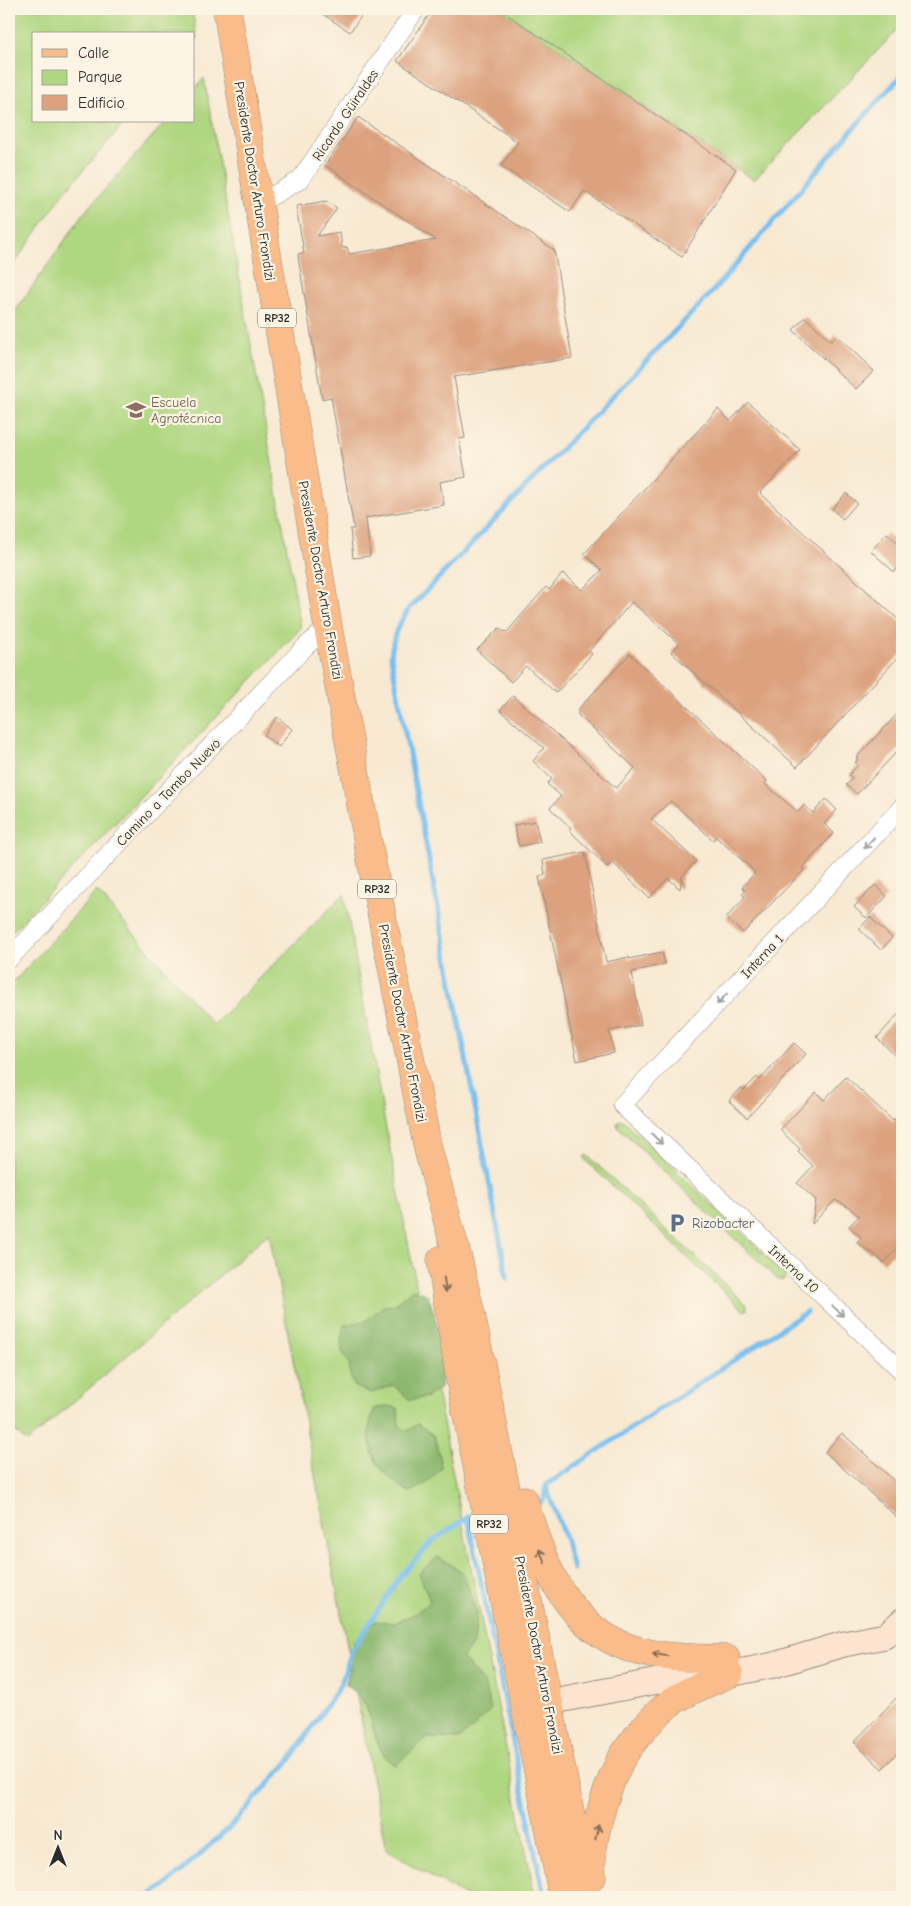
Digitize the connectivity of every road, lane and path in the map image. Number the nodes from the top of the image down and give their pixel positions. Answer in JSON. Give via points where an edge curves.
{"nodes":[{"id":1,"x":227,"y":9,"type":"edge"},
{"id":2,"x":416,"y":9,"type":"edge"},
{"id":3,"x":258,"y":204,"type":"junction"},
{"id":4,"x":328,"y":627,"type":"junction"},
{"id":5,"x":902,"y":807,"type":"edge"},
{"id":6,"x":9,"y":958,"type":"edge"},
{"id":7,"x":622,"y":1105,"type":"joint"},
{"id":8,"x":428,"y":1149,"type":"junction"},
{"id":9,"x":472,"y":1319,"type":"junction"},
{"id":10,"x":902,"y":1371,"type":"edge"},
{"id":11,"x":468,"y":1421,"type":"junction"},
{"id":12,"x":902,"y":1621,"type":"edge"},
{"id":13,"x":728,"y":1666,"type":"junction"},
{"id":14,"x":540,"y":1704,"type":"junction"},
{"id":15,"x":563,"y":1897,"type":"edge"},
{"id":16,"x":572,"y":1897,"type":"edge"},
{"id":17,"x":587,"y":1897,"type":"edge"},
{"id":18,"x":593,"y":1897,"type":"edge"}],
"edges":[{"from":1,"to":3,"type":"main road","name":"Presidente Doctor Arturo Frondizi","number":"RP32"},
{"from":2,"to":3,"type":"street","name":"Ricardo Güiraldes","via":[[300,180]]},
{"from":3,"to":4,"type":"main road","name":"Presidente Doctor Arturo Frondizi","number":"RP32"},
{"from":4,"to":6,"type":"street","name":"Camino a Tambo Nuevo"},
{"from":4,"to":8,"type":"main road","name":"Presidente Doctor Arturo Frondizi","number":"RP32"},
{"from":5,"to":7,"type":"street","name":"Interna 1","one_way":true},
{"from":7,"to":10,"type":"street","name":"Interna 10","one_way":true},
{"from":8,"to":9,"type":"main road","name":"Presidente Doctor Arturo Frondizi","number":"RP32"},
{"from":8,"to":11,"type":"main road","name":"Presidente Doctor Arturo Frondizi","number":"RP32","one_way":true,"via":[[442,1262]]},
{"from":13,"to":9,"type":"main road","one_way":true,"via":[[657,1655],[626,1646],[598,1632],[568,1603],[539,1548]]},
{"from":9,"to":14,"type":"main road","name":"Presidente Doctor Arturo Frondizi","number":"RP32"},
{"from":11,"to":14,"type":"main road","via":[[500,1534]]},
{"from":11,"to":15,"type":"main road","name":"Presidente Doctor Arturo Frondizi","number":"RP32"},
{"from":12,"to":13,"type":"street","via":[[885,1636],[844,1644],[771,1650]]},
{"from":13,"to":14,"type":"street"},
{"from":18,"to":13,"type":"main road","one_way":true,"via":[[591,1869],[596,1836],[621,1758],[658,1713]]},
{"from":14,"to":16,"type":"main road"},
{"from":14,"to":17,"type":"main road","name":"Presidente Doctor Arturo Frondizi","number":"RP32"}]}
